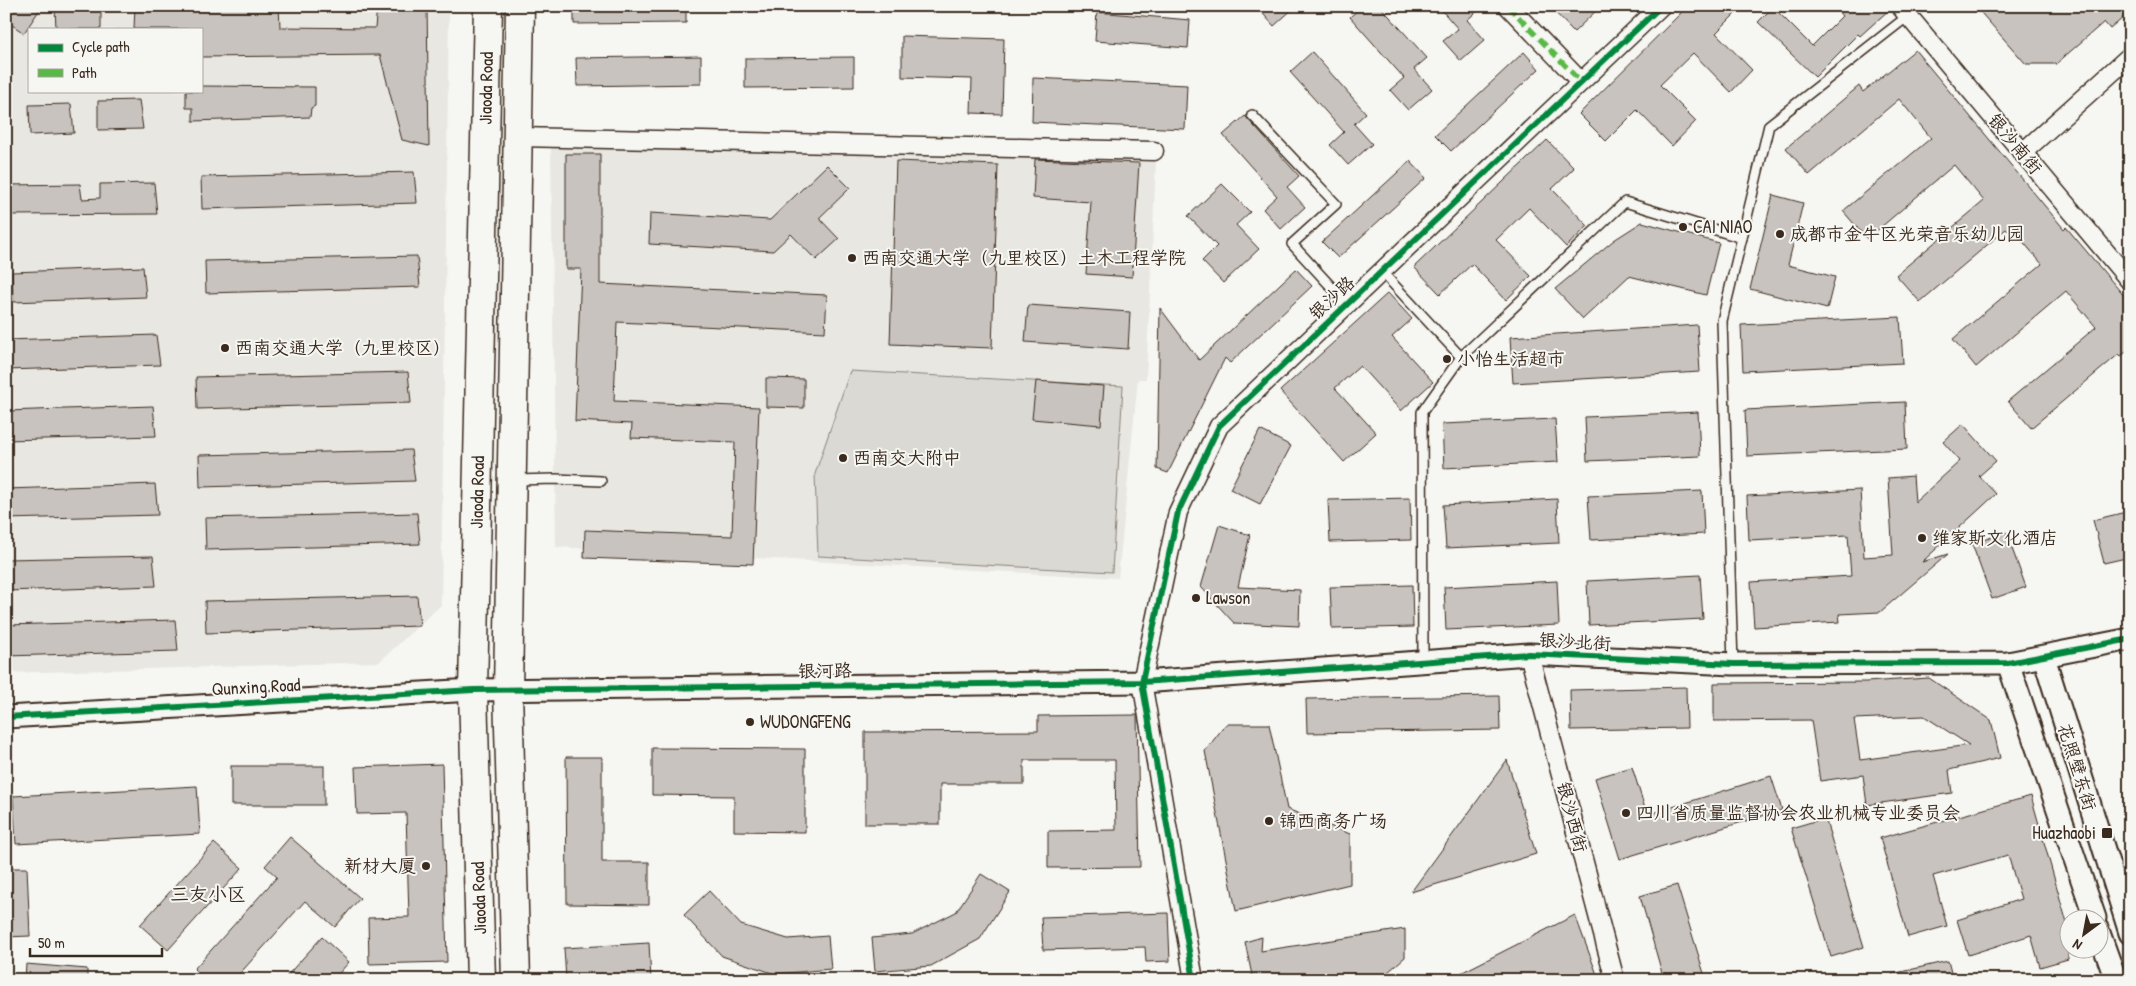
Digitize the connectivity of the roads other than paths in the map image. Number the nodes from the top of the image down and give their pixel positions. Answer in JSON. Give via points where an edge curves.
{"nodes":[{"id":1,"x":488,"y":6,"type":"edge"},
{"id":2,"x":520,"y":6,"type":"edge"},
{"id":3,"x":1508,"y":6,"type":"edge"},
{"id":4,"x":1661,"y":6,"type":"edge"},
{"id":5,"x":1904,"y":11,"type":"edge"},
{"id":6,"x":2130,"y":56,"type":"edge"},
{"id":7,"x":1581,"y":82,"type":"junction"},
{"id":8,"x":1252,"y":115,"type":"dead end"},
{"id":9,"x":518,"y":137,"type":"junction"},
{"id":10,"x":1154,"y":151,"type":"dead end"},
{"id":11,"x":2022,"y":153,"type":"junction"},
{"id":12,"x":1742,"y":238,"type":"junction"},
{"id":13,"x":1382,"y":272,"type":"junction"},
{"id":14,"x":2130,"y":281,"type":"edge"},
{"id":15,"x":1347,"y":304,"type":"junction"},
{"id":16,"x":1461,"y":357,"type":"junction"},
{"id":17,"x":512,"y":481,"type":"junction"},
{"id":18,"x":601,"y":481,"type":"dead end"},
{"id":19,"x":2130,"y":639,"type":"edge"},
{"id":20,"x":1528,"y":654,"type":"junction"},
{"id":21,"x":2044,"y":657,"type":"junction"},
{"id":22,"x":1423,"y":662,"type":"junction"},
{"id":23,"x":2008,"y":663,"type":"junction"},
{"id":24,"x":1733,"y":664,"type":"junction"},
{"id":25,"x":1142,"y":682,"type":"junction"},
{"id":26,"x":473,"y":690,"type":"junction"},
{"id":27,"x":508,"y":691,"type":"junction"},
{"id":28,"x":6,"y":717,"type":"edge"},
{"id":29,"x":2092,"y":908,"type":"edge"},
{"id":30,"x":2130,"y":933,"type":"edge"},
{"id":31,"x":2108,"y":958,"type":"edge"},
{"id":32,"x":481,"y":980,"type":"edge"},
{"id":33,"x":516,"y":980,"type":"edge"},
{"id":34,"x":1194,"y":980,"type":"edge"},
{"id":35,"x":1615,"y":980,"type":"edge"},
{"id":36,"x":2116,"y":980,"type":"edge"}],
"edges":[{"from":1,"to":26,"type":"main road","name":"Jiaoda Road"},
{"from":2,"to":9,"type":"main road","name":"Jiaoda Road"},
{"from":3,"to":7,"type":"street"},
{"from":4,"to":7,"type":"street","name":"银沙路"},
{"from":5,"to":11,"type":"street","name":"银沙南街"},
{"from":5,"to":12,"type":"lane","via":[[1768,125]]},
{"from":6,"to":11,"type":"street"},
{"from":7,"to":13,"type":"street","name":"银沙路"},
{"from":8,"to":15,"type":"lane","via":[[1336,204],[1292,244]]},
{"from":9,"to":10,"type":"street"},
{"from":9,"to":17,"type":"main road","name":"Jiaoda Road"},
{"from":11,"to":14,"type":"street","name":"银沙南街"},
{"from":12,"to":16,"type":"lane","via":[[1625,202]]},
{"from":12,"to":24,"type":"lane","via":[[1722,321]]},
{"from":13,"to":15,"type":"street","name":"银沙路"},
{"from":13,"to":16,"type":"lane"},
{"from":15,"to":25,"type":"street","name":"银沙路","via":[[1219,426],[1178,512]]},
{"from":16,"to":22,"type":"lane","via":[[1422,412]]},
{"from":17,"to":18,"type":"lane"},
{"from":17,"to":27,"type":"main road","name":"Jiaoda Road"},
{"from":19,"to":21,"type":"street","name":"银沙北街"},
{"from":20,"to":22,"type":"street","name":"银沙北街"},
{"from":20,"to":24,"type":"street","name":"银沙北街"},
{"from":20,"to":35,"type":"street","name":"银沙西街"},
{"from":21,"to":23,"type":"street","name":"银沙北街"},
{"from":21,"to":30,"type":"street","name":"花照壁东街"},
{"from":22,"to":25,"type":"street","name":"银沙北街"},
{"from":23,"to":24,"type":"street","name":"银沙北街"},
{"from":23,"to":29,"type":"street","name":"花照壁东街"},
{"from":25,"to":27,"type":"street","name":"银河路"},
{"from":25,"to":34,"type":"street"},
{"from":26,"to":27,"type":"street","name":"Qunxing Road"},
{"from":26,"to":28,"type":"street","name":"Qunxing Road"},
{"from":26,"to":32,"type":"main road","name":"Jiaoda Road"},
{"from":27,"to":33,"type":"main road","name":"Jiaoda Road"},
{"from":31,"to":36,"type":"street"}]}
